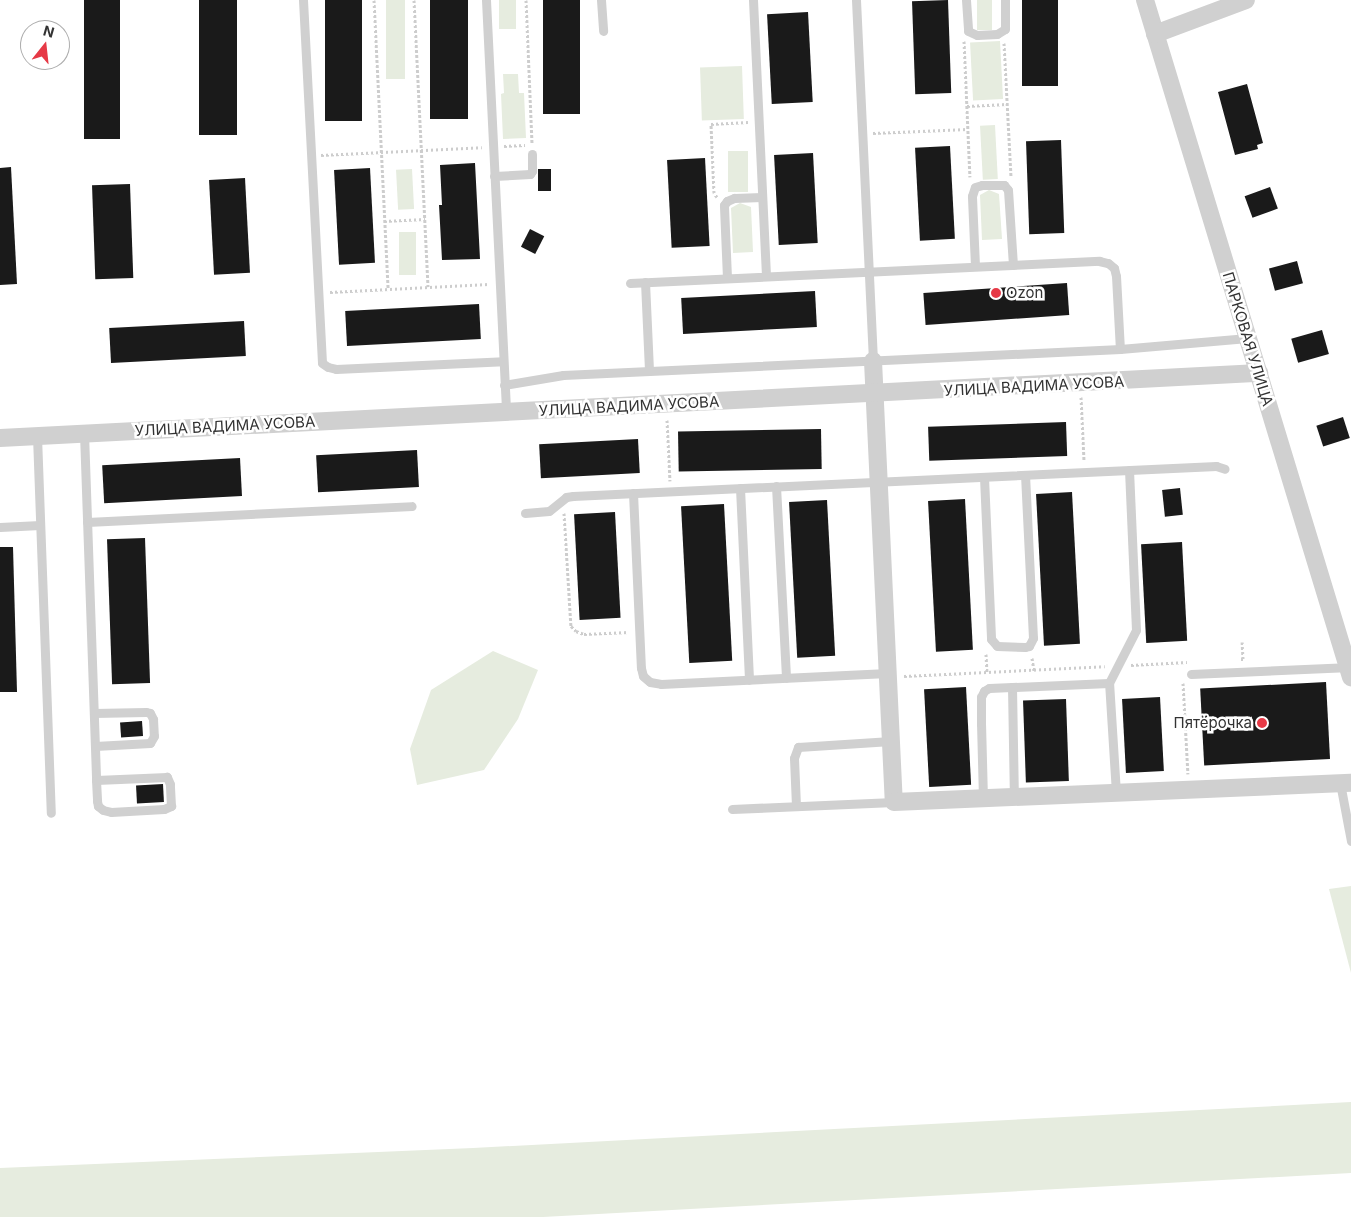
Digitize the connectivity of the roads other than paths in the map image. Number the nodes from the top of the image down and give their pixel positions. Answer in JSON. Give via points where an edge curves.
{"nodes":[{"id":1,"x":303,"y":0,"type":"edge"},
{"id":2,"x":486,"y":0,"type":"edge"},
{"id":3,"x":601,"y":0,"type":"edge"},
{"id":4,"x":753,"y":0,"type":"edge"},
{"id":5,"x":856,"y":0,"type":"edge"},
{"id":6,"x":966,"y":0,"type":"edge"},
{"id":7,"x":1005,"y":0,"type":"edge"},
{"id":8,"x":1145,"y":0,"type":"edge"},
{"id":9,"x":1246,"y":0,"type":"edge"},
{"id":10,"x":603,"y":31,"type":"dead end"},
{"id":11,"x":1155,"y":34,"type":"junction"},
{"id":12,"x":532,"y":154,"type":"dead end"},
{"id":13,"x":494,"y":176,"type":"junction"},
{"id":14,"x":762,"y":197,"type":"junction"},
{"id":15,"x":1013,"y":265,"type":"junction"},
{"id":16,"x":975,"y":266,"type":"junction"},
{"id":17,"x":869,"y":272,"type":"junction"},
{"id":18,"x":766,"y":276,"type":"junction"},
{"id":19,"x":727,"y":278,"type":"junction"},
{"id":20,"x":630,"y":282,"type":"dead end"},
{"id":21,"x":645,"y":282,"type":"junction"},
{"id":22,"x":1248,"y":338,"type":"junction"},
{"id":23,"x":1120,"y":349,"type":"junction"},
{"id":24,"x":873,"y":360,"type":"junction"},
{"id":25,"x":503,"y":361,"type":"junction"},
{"id":26,"x":649,"y":371,"type":"junction"},
{"id":27,"x":1258,"y":373,"type":"junction"},
{"id":28,"x":504,"y":385,"type":"junction"},
{"id":29,"x":875,"y":394,"type":"junction"},
{"id":30,"x":506,"y":412,"type":"junction"},
{"id":31,"x":84,"y":433,"type":"junction"},
{"id":32,"x":37,"y":436,"type":"junction"},
{"id":33,"x":0,"y":438,"type":"edge"},
{"id":34,"x":1226,"y":469,"type":"dead end"},
{"id":35,"x":1129,"y":470,"type":"junction"},
{"id":36,"x":1025,"y":475,"type":"junction"},
{"id":37,"x":984,"y":477,"type":"junction"},
{"id":38,"x":879,"y":482,"type":"junction"},
{"id":39,"x":776,"y":486,"type":"junction"},
{"id":40,"x":740,"y":488,"type":"junction"},
{"id":41,"x":633,"y":493,"type":"junction"},
{"id":42,"x":412,"y":506,"type":"dead end"},
{"id":43,"x":525,"y":513,"type":"dead end"},
{"id":44,"x":87,"y":522,"type":"junction"},
{"id":45,"x":40,"y":525,"type":"junction"},
{"id":46,"x":0,"y":527,"type":"edge"},
{"id":47,"x":1350,"y":671,"type":"edge"},
{"id":48,"x":1187,"y":674,"type":"road end"},
{"id":49,"x":888,"y":675,"type":"junction"},
{"id":50,"x":786,"y":678,"type":"junction"},
{"id":51,"x":749,"y":680,"type":"junction"},
{"id":52,"x":1109,"y":683,"type":"junction"},
{"id":53,"x":1012,"y":687,"type":"junction"},
{"id":54,"x":94,"y":713,"type":"junction"},
{"id":55,"x":891,"y":741,"type":"junction"},
{"id":56,"x":95,"y":746,"type":"junction"},
{"id":57,"x":96,"y":780,"type":"junction"},
{"id":58,"x":1345,"y":783,"type":"edge"},
{"id":59,"x":1116,"y":793,"type":"junction"},
{"id":60,"x":1014,"y":797,"type":"junction"},
{"id":61,"x":983,"y":798,"type":"junction"},
{"id":62,"x":894,"y":802,"type":"junction"},
{"id":63,"x":796,"y":806,"type":"junction"},
{"id":64,"x":732,"y":809,"type":"dead end"},
{"id":65,"x":51,"y":812,"type":"dead end"},
{"id":66,"x":1351,"y":841,"type":"edge"}],
"edges":[{"from":1,"to":25,"type":"lane","via":[[322,363],[336,369]]},
{"from":2,"to":13,"type":"lane"},
{"from":3,"to":10,"type":"lane"},
{"from":4,"to":14,"type":"lane"},
{"from":5,"to":17,"type":"lane"},
{"from":6,"to":7,"type":"lane","via":[[968,31],[977,35],[1002,32],[1006,24]]},
{"from":8,"to":11,"type":"street","name":"ПАРКОВАЯ УЛИЦА"},
{"from":9,"to":11,"type":"street"},
{"from":11,"to":22,"type":"street","name":"ПАРКОВАЯ УЛИЦА"},
{"from":12,"to":13,"type":"lane","via":[[530,174]]},
{"from":13,"to":25,"type":"lane"},
{"from":14,"to":18,"type":"lane"},
{"from":14,"to":19,"type":"lane","via":[[734,198],[724,205]]},
{"from":15,"to":16,"type":"lane"},
{"from":15,"to":16,"type":"lane","via":[[1010,196],[1004,185],[975,187],[972,196]]},
{"from":15,"to":23,"type":"lane","via":[[1108,263],[1116,276]]},
{"from":16,"to":17,"type":"lane"},
{"from":17,"to":18,"type":"lane"},
{"from":17,"to":24,"type":"lane"},
{"from":18,"to":19,"type":"lane"},
{"from":19,"to":21,"type":"lane"},
{"from":20,"to":21,"type":"lane"},
{"from":21,"to":26,"type":"lane"},
{"from":22,"to":23,"type":"lane"},
{"from":22,"to":27,"type":"street","name":"ПАРКОВАЯ УЛИЦА"},
{"from":23,"to":24,"type":"lane"},
{"from":24,"to":26,"type":"lane"},
{"from":24,"to":29,"type":"street"},
{"from":25,"to":28,"type":"lane"},
{"from":26,"to":28,"type":"lane","via":[[563,375]]},
{"from":27,"to":29,"type":"street","name":"УЛИЦА ВАДИМА УСОВА"},
{"from":27,"to":47,"type":"street","name":"ПАРКОВАЯ УЛИЦА"},
{"from":28,"to":30,"type":"lane"},
{"from":29,"to":30,"type":"street","name":"УЛИЦА ВАДИМА УСОВА"},
{"from":29,"to":38,"type":"street"},
{"from":30,"to":31,"type":"street","name":"УЛИЦА ВАДИМА УСОВА"},
{"from":31,"to":32,"type":"street","name":"УЛИЦА ВАДИМА УСОВА"},
{"from":31,"to":44,"type":"lane"},
{"from":32,"to":33,"type":"street","name":"УЛИЦА ВАДИМА УСОВА"},
{"from":32,"to":45,"type":"lane"},
{"from":34,"to":35,"type":"lane","via":[[1216,466]]},
{"from":35,"to":36,"type":"lane"},
{"from":35,"to":52,"type":"lane","via":[[1136,630]]},
{"from":36,"to":37,"type":"lane"},
{"from":36,"to":37,"type":"lane","via":[[1032,638],[1029,646],[997,646],[991,639]]},
{"from":37,"to":38,"type":"lane"},
{"from":38,"to":39,"type":"lane"},
{"from":38,"to":49,"type":"street"},
{"from":39,"to":40,"type":"lane"},
{"from":39,"to":50,"type":"lane"},
{"from":40,"to":41,"type":"lane"},
{"from":40,"to":51,"type":"lane"},
{"from":41,"to":43,"type":"lane","via":[[573,496],[549,512]]},
{"from":41,"to":51,"type":"lane","via":[[641,668],[644,676],[650,682],[661,684]]},
{"from":42,"to":44,"type":"lane"},
{"from":44,"to":54,"type":"lane"},
{"from":45,"to":46,"type":"lane"},
{"from":45,"to":65,"type":"lane"},
{"from":47,"to":48,"type":"lane","via":[[1326,666]]},
{"from":49,"to":50,"type":"lane"},
{"from":49,"to":55,"type":"street"},
{"from":50,"to":51,"type":"lane"},
{"from":52,"to":53,"type":"lane"},
{"from":52,"to":59,"type":"lane"},
{"from":53,"to":60,"type":"lane"},
{"from":53,"to":61,"type":"lane","via":[[989,688],[981,697]]},
{"from":54,"to":56,"type":"lane"},
{"from":54,"to":56,"type":"lane","via":[[150,713],[154,736],[150,743]]},
{"from":55,"to":62,"type":"street"},
{"from":55,"to":63,"type":"lane","via":[[798,747],[794,758]]},
{"from":56,"to":57,"type":"lane"},
{"from":57,"to":57,"type":"lane","via":[[98,806],[103,810],[164,809],[171,806],[167,777]]},
{"from":58,"to":59,"type":"street"},
{"from":58,"to":66,"type":"lane"},
{"from":59,"to":60,"type":"street"},
{"from":60,"to":61,"type":"street"},
{"from":61,"to":62,"type":"street"},
{"from":62,"to":63,"type":"lane"},
{"from":63,"to":64,"type":"lane"}]}
